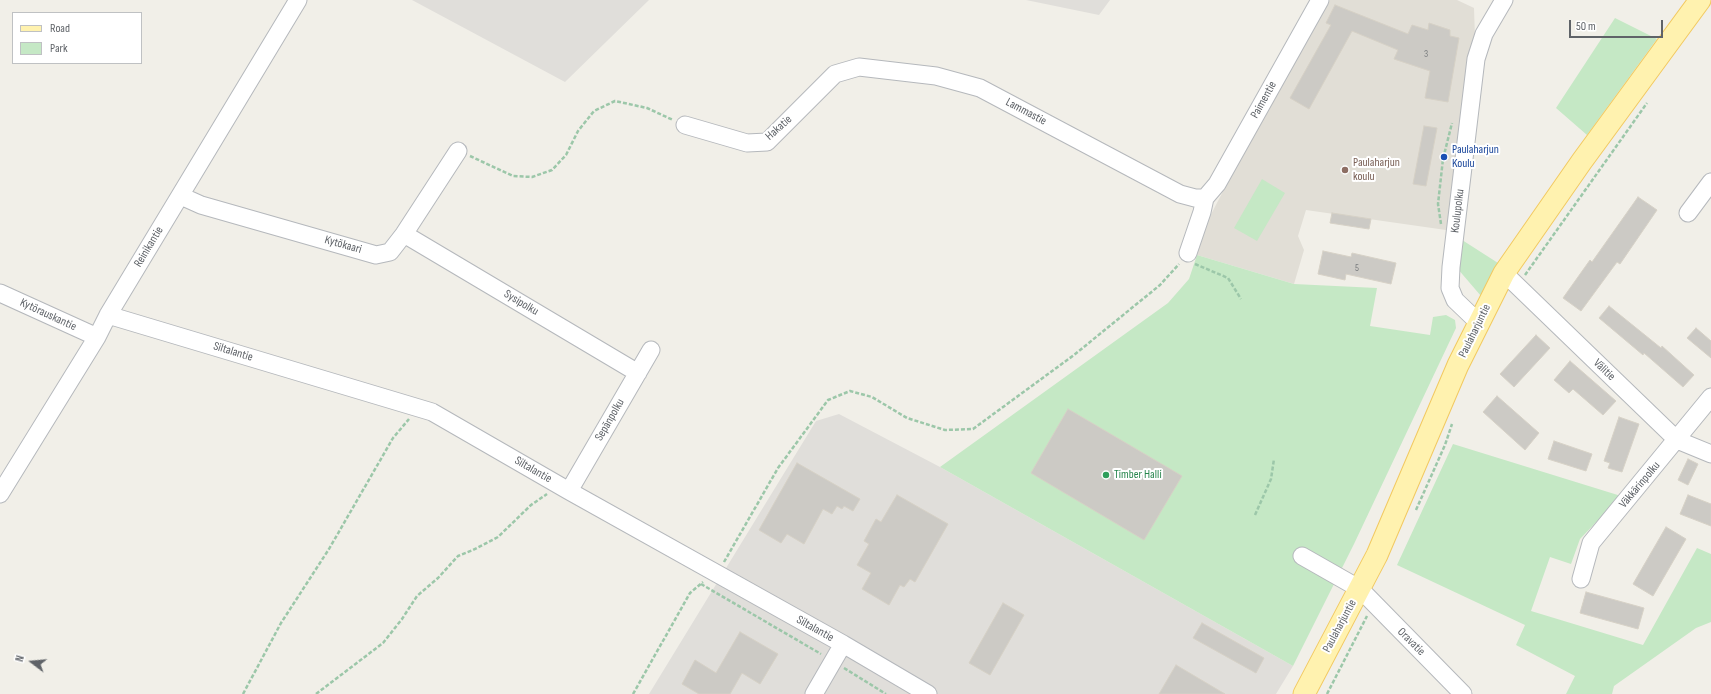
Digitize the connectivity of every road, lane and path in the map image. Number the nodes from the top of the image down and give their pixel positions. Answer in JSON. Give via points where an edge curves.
{"nodes":[{"id":1,"x":298,"y":0,"type":"edge"},
{"id":2,"x":1320,"y":0,"type":"edge"},
{"id":3,"x":1504,"y":0,"type":"edge"},
{"id":4,"x":1700,"y":0,"type":"edge"},
{"id":5,"x":835,"y":74,"type":"joint"},
{"id":6,"x":1651,"y":97,"type":"dead end"},
{"id":7,"x":685,"y":125,"type":"joint"},
{"id":8,"x":458,"y":151,"type":"joint"},
{"id":9,"x":1711,"y":182,"type":"edge"},
{"id":10,"x":181,"y":196,"type":"junction"},
{"id":11,"x":1205,"y":198,"type":"junction"},
{"id":12,"x":1688,"y":213,"type":"dead end"},
{"id":13,"x":404,"y":234,"type":"junction"},
{"id":14,"x":1188,"y":253,"type":"junction"},
{"id":15,"x":1510,"y":280,"type":"junction"},
{"id":16,"x":0,"y":293,"type":"edge"},
{"id":17,"x":1242,"y":299,"type":"dead end"},
{"id":18,"x":108,"y":315,"type":"junction"},
{"id":19,"x":1479,"y":323,"type":"junction"},
{"id":20,"x":97,"y":337,"type":"junction"},
{"id":21,"x":651,"y":350,"type":"dead end"},
{"id":22,"x":638,"y":373,"type":"junction"},
{"id":23,"x":1711,"y":397,"type":"edge"},
{"id":24,"x":403,"y":415,"type":"dead end"},
{"id":25,"x":410,"y":417,"type":"junction"},
{"id":26,"x":414,"y":418,"type":"dead end"},
{"id":27,"x":1452,"y":424,"type":"dead end"},
{"id":28,"x":1677,"y":440,"type":"junction"},
{"id":29,"x":1711,"y":454,"type":"edge"},
{"id":30,"x":1274,"y":459,"type":"dead end"},
{"id":31,"x":542,"y":489,"type":"dead end"},
{"id":32,"x":569,"y":491,"type":"junction"},
{"id":33,"x":0,"y":494,"type":"edge"},
{"id":34,"x":1255,"y":515,"type":"dead end"},
{"id":35,"x":1413,"y":517,"type":"dead end"},
{"id":36,"x":1302,"y":556,"type":"dead end"},
{"id":37,"x":716,"y":573,"type":"junction"},
{"id":38,"x":1581,"y":579,"type":"dead end"},
{"id":39,"x":701,"y":584,"type":"junction"},
{"id":40,"x":1367,"y":596,"type":"junction"},
{"id":41,"x":843,"y":644,"type":"junction"},
{"id":42,"x":833,"y":661,"type":"junction"},
{"id":43,"x":243,"y":694,"type":"edge"},
{"id":44,"x":316,"y":694,"type":"edge"},
{"id":45,"x":633,"y":694,"type":"edge"},
{"id":46,"x":814,"y":694,"type":"edge"},
{"id":47,"x":886,"y":694,"type":"edge"},
{"id":48,"x":928,"y":694,"type":"edge"},
{"id":49,"x":1304,"y":694,"type":"edge"},
{"id":50,"x":1327,"y":694,"type":"edge"},
{"id":51,"x":1463,"y":694,"type":"edge"}],
"edges":[{"from":1,"to":10,"type":"street","name":"Reinikantie"},
{"from":2,"to":11,"type":"street","name":"Paimentie","via":[[1218,184]]},
{"from":3,"to":19,"type":"street","name":"Koulupolku","via":[[1484,34],[1476,59],[1451,267],[1450,288],[1455,300]]},
{"from":4,"to":15,"type":"main road","name":"Paulaharjuntie","via":[[1582,161]]},
{"from":5,"to":7,"type":"street","name":"Hakatie","via":[[767,142],[747,143]]},
{"from":5,"to":11,"type":"street","name":"Lammastie","via":[[859,67],[936,76],[980,88],[1180,194]]},
{"from":6,"to":15,"type":"path"},
{"from":7,"to":8,"type":"path","via":[[647,108],[615,102],[594,111],[578,131],[566,156],[552,170],[532,177],[513,176]]},
{"from":8,"to":13,"type":"street","name":"Kytökaari"},
{"from":9,"to":12,"type":"street"},
{"from":10,"to":13,"type":"street","name":"Kytökaari","via":[[201,205],[376,255],[390,252]]},
{"from":10,"to":18,"type":"street","name":"Reinikantie"},
{"from":11,"to":14,"type":"street"},
{"from":13,"to":22,"type":"street","name":"Sysipolku"},
{"from":14,"to":17,"type":"path","via":[[1191,261],[1200,267],[1228,278]]},
{"from":14,"to":37,"type":"path","via":[[1160,285],[1074,355],[973,429],[945,430],[907,418],[872,397],[850,391],[828,400],[778,468]]},
{"from":15,"to":19,"type":"main road","name":"Paulaharjuntie"},
{"from":15,"to":28,"type":"street","name":"Välitie"},
{"from":16,"to":20,"type":"street","name":"Kytörauskantie"},
{"from":18,"to":20,"type":"street","name":"Reinikantie"},
{"from":18,"to":32,"type":"street","name":"Siltalantie","via":[[432,412]]},
{"from":19,"to":40,"type":"main road","name":"Paulaharjuntie","via":[[1458,365],[1377,555]]},
{"from":20,"to":33,"type":"street","name":"Reinikantie"},
{"from":21,"to":22,"type":"street","name":"Sepänpolku"},
{"from":22,"to":32,"type":"street","name":"Sepänpolku"},
{"from":23,"to":28,"type":"street","name":"Väkkärinpolku"},
{"from":24,"to":25,"type":"path"},
{"from":25,"to":26,"type":"path"},
{"from":25,"to":43,"type":"path","via":[[393,438],[329,549],[281,622]]},
{"from":27,"to":35,"type":"path"},
{"from":28,"to":29,"type":"street","name":"Välitie"},
{"from":28,"to":38,"type":"street","name":"Väkkärinpolku","via":[[1591,543]]},
{"from":30,"to":34,"type":"path","via":[[1271,479]]},
{"from":31,"to":44,"type":"path","via":[[549,493],[498,537],[458,556],[417,596],[383,643]]},
{"from":32,"to":37,"type":"street","name":"Siltalantie"},
{"from":36,"to":40,"type":"street","name":"Oravatie"},
{"from":37,"to":39,"type":"path"},
{"from":37,"to":41,"type":"street","name":"Siltalantie"},
{"from":39,"to":42,"type":"path"},
{"from":39,"to":45,"type":"path","via":[[690,593]]},
{"from":40,"to":49,"type":"main road","name":"Paulaharjuntie"},
{"from":40,"to":50,"type":"path"},
{"from":40,"to":51,"type":"street","name":"Oravatie"},
{"from":41,"to":42,"type":"street"},
{"from":41,"to":48,"type":"street","name":"Siltalantie"},
{"from":42,"to":46,"type":"street"},
{"from":42,"to":47,"type":"path"}]}
